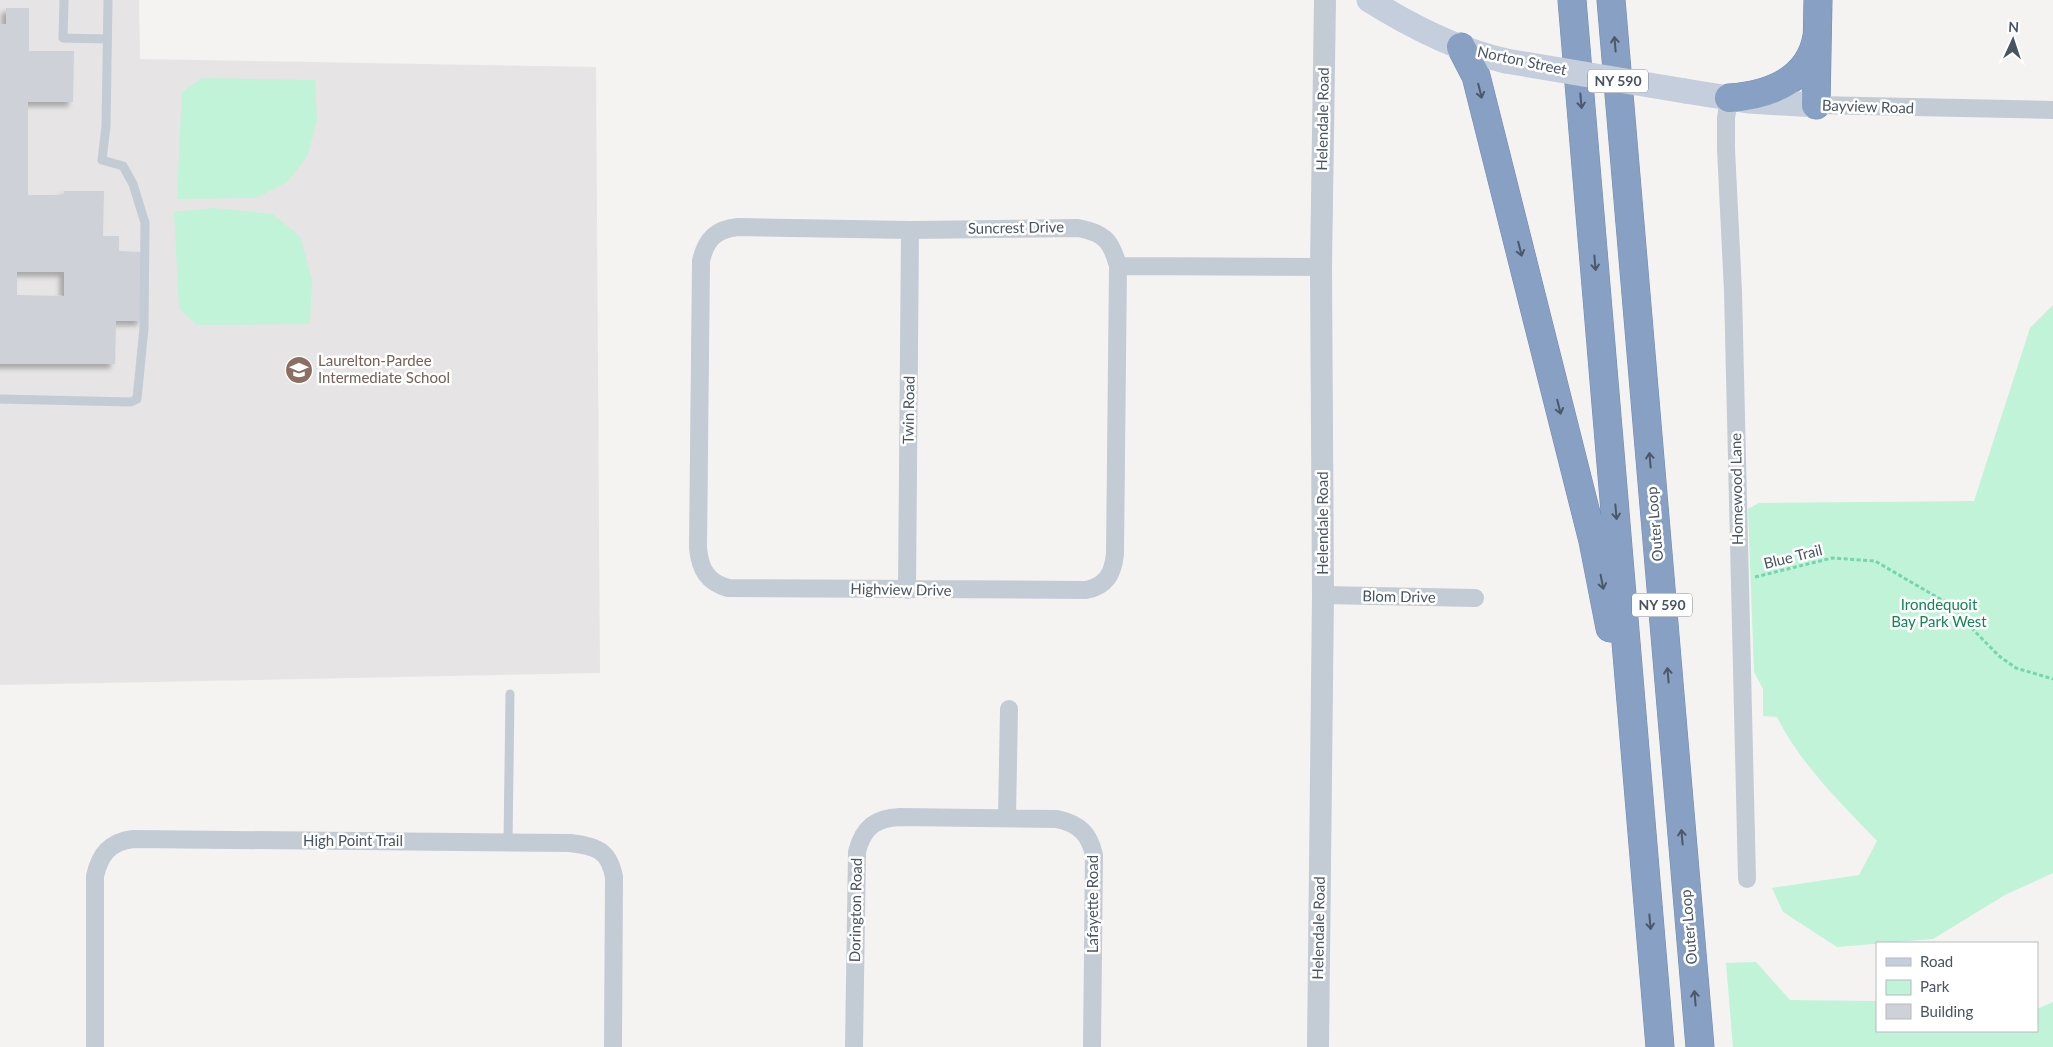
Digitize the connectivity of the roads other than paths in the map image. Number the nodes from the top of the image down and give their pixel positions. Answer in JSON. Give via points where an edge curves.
{"nodes":[{"id":1,"x":64,"y":0,"type":"edge"},
{"id":2,"x":108,"y":0,"type":"edge"},
{"id":3,"x":1325,"y":0,"type":"edge"},
{"id":4,"x":1370,"y":0,"type":"edge"},
{"id":5,"x":1572,"y":0,"type":"edge"},
{"id":6,"x":1611,"y":0,"type":"edge"},
{"id":7,"x":1818,"y":0,"type":"edge"},
{"id":8,"x":1817,"y":36,"type":"junction"},
{"id":9,"x":107,"y":39,"type":"junction"},
{"id":10,"x":1460,"y":47,"type":"junction"},
{"id":11,"x":1685,"y":91,"type":"joint"},
{"id":12,"x":1729,"y":98,"type":"junction"},
{"id":13,"x":1816,"y":105,"type":"junction"},
{"id":14,"x":2053,"y":110,"type":"edge"},
{"id":15,"x":910,"y":230,"type":"junction"},
{"id":16,"x":703,"y":252,"type":"joint"},
{"id":17,"x":1118,"y":266,"type":"junction"},
{"id":18,"x":1321,"y":266,"type":"junction"},
{"id":19,"x":0,"y":399,"type":"edge"},
{"id":20,"x":907,"y":590,"type":"junction"},
{"id":21,"x":1323,"y":596,"type":"junction"},
{"id":22,"x":1475,"y":598,"type":"dead end"},
{"id":23,"x":510,"y":694,"type":"dead end"},
{"id":24,"x":1010,"y":709,"type":"dead end"},
{"id":25,"x":1007,"y":817,"type":"junction"},
{"id":26,"x":508,"y":843,"type":"junction"},
{"id":27,"x":1646,"y":874,"type":"junction"},
{"id":28,"x":1747,"y":879,"type":"dead end"},
{"id":29,"x":95,"y":1047,"type":"edge"},
{"id":30,"x":613,"y":1047,"type":"edge"},
{"id":31,"x":854,"y":1047,"type":"edge"},
{"id":32,"x":1092,"y":1047,"type":"edge"},
{"id":33,"x":1318,"y":1047,"type":"edge"},
{"id":34,"x":1660,"y":1047,"type":"edge"},
{"id":35,"x":1700,"y":1047,"type":"edge"}],
"edges":[{"from":1,"to":9,"type":"lane","via":[[63,38]]},
{"from":2,"to":9,"type":"lane"},
{"from":3,"to":18,"type":"street","name":"Helendale Road"},
{"from":4,"to":10,"type":"main road","name":"Norton Street","via":[[1416,27]]},
{"from":5,"to":27,"type":"highway","number":"NY 590","one_way":true},
{"from":35,"to":6,"type":"highway","name":"Outer Loop","number":"NY 590","one_way":true},
{"from":7,"to":8,"type":"highway"},
{"from":8,"to":12,"type":"highway","via":[[1809,62],[1796,77],[1764,92]]},
{"from":8,"to":13,"type":"highway"},
{"from":9,"to":19,"type":"lane","via":[[106,126],[102,160],[123,166],[133,184],[145,223],[144,328],[137,399],[131,402]]},
{"from":10,"to":11,"type":"main road","name":"Norton Street","bridge":true,"via":[[1506,61]]},
{"from":10,"to":27,"type":"highway","one_way":true,"via":[[1476,76],[1595,549],[1630,745]]},
{"from":11,"to":12,"type":"main road","name":"Bayview Road"},
{"from":12,"to":13,"type":"main road","name":"Bayview Road"},
{"from":12,"to":28,"type":"street","name":"Homewood Lane","via":[[1726,149]]},
{"from":13,"to":14,"type":"street","name":"Bayview Road"},
{"from":15,"to":16,"type":"street","name":"Suncrest Drive","via":[[728,228],[713,234]]},
{"from":15,"to":17,"type":"street","name":"Suncrest Drive","via":[[1078,228],[1105,238],[1114,249]]},
{"from":15,"to":20,"type":"street","name":"Twin Road"},
{"from":16,"to":20,"type":"street","name":"Highview Drive","via":[[698,548],[703,572],[709,579],[728,588]]},
{"from":17,"to":18,"type":"street"},
{"from":17,"to":20,"type":"street","name":"Highview Drive","via":[[1115,554],[1110,576],[1103,584],[1086,590]]},
{"from":18,"to":21,"type":"street","name":"Helendale Road"},
{"from":21,"to":22,"type":"street","name":"Blom Drive"},
{"from":21,"to":33,"type":"street","name":"Helendale Road"},
{"from":23,"to":26,"type":"lane"},
{"from":24,"to":25,"type":"street"},
{"from":25,"to":31,"type":"street","name":"Dorington Road","via":[[890,817],[872,824],[865,831],[857,852]]},
{"from":25,"to":32,"type":"street","name":"Lafayette Road","via":[[1070,822],[1080,827],[1092,846]]},
{"from":26,"to":29,"type":"street","name":"High Point Trail","via":[[133,840],[112,845],[104,853],[96,876]]},
{"from":26,"to":30,"type":"street","name":"High Point Trail","via":[[587,845],[605,854],[612,865],[615,893]]},
{"from":27,"to":34,"type":"highway","number":"NY 590","one_way":true}]}
